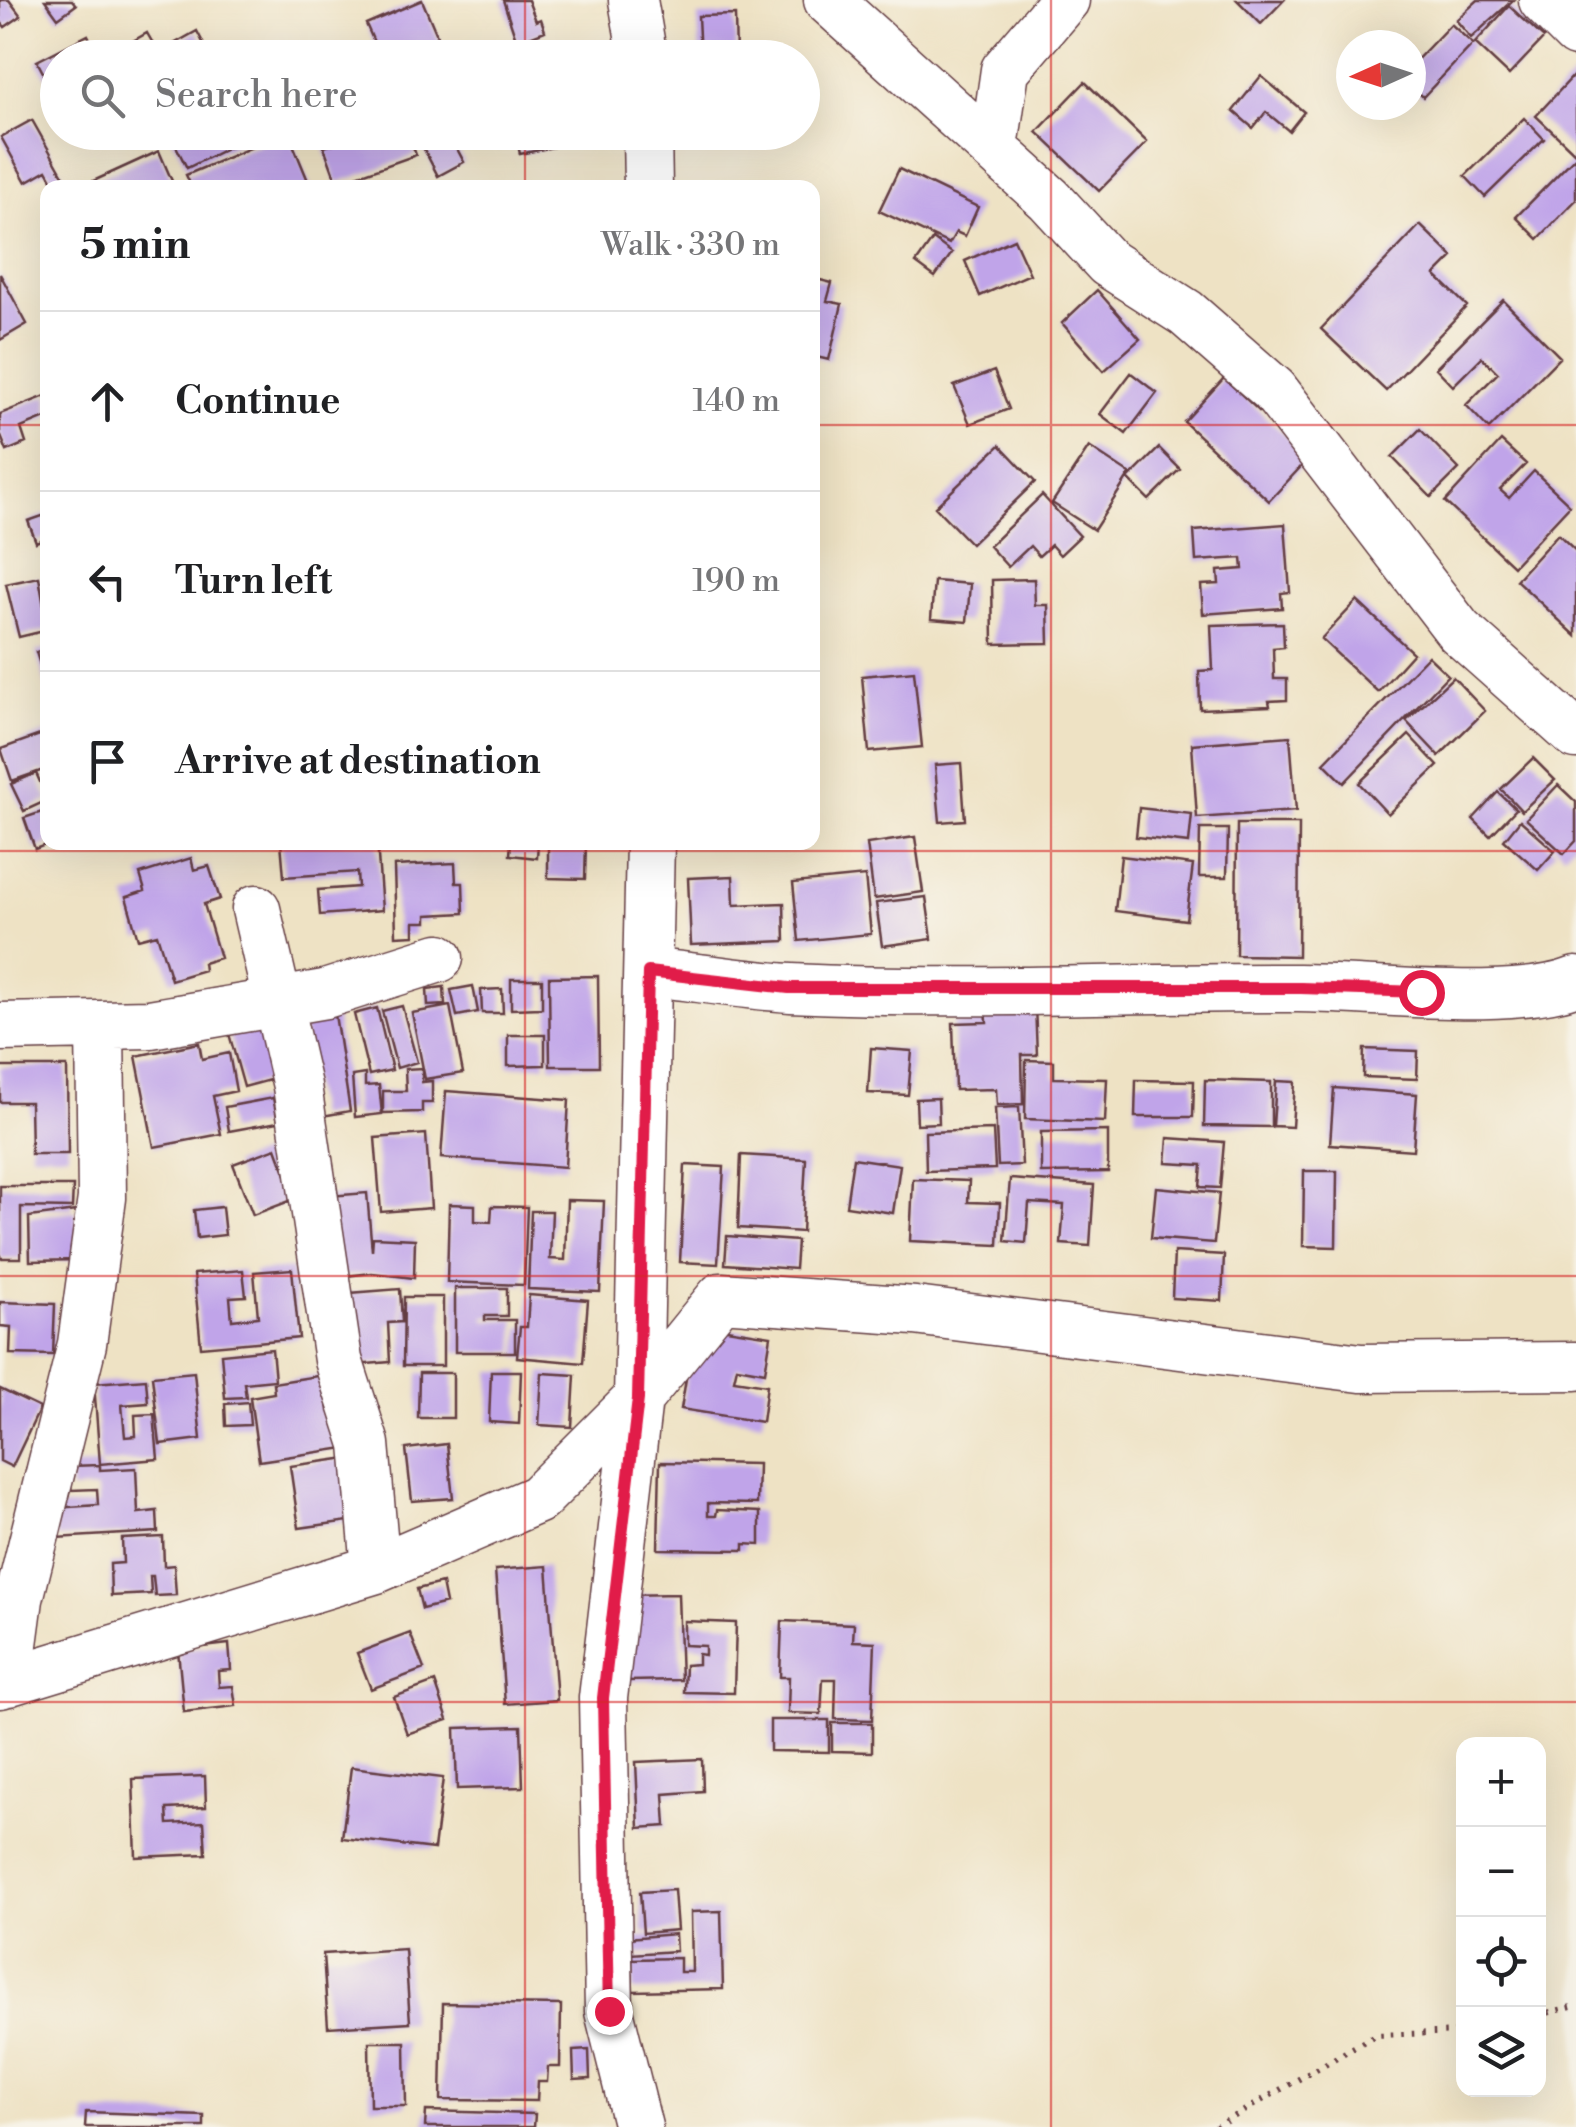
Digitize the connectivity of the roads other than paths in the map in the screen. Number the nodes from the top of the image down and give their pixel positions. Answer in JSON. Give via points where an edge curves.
{"nodes":[{"id":1,"x":633,"y":0,"type":"edge"},
{"id":2,"x":828,"y":0,"type":"edge"},
{"id":3,"x":1065,"y":0,"type":"edge"},
{"id":4,"x":1543,"y":0,"type":"edge"},
{"id":5,"x":1576,"y":33,"type":"edge"},
{"id":6,"x":640,"y":40,"type":"edge"},
{"id":7,"x":994,"y":148,"type":"junction"},
{"id":8,"x":647,"y":150,"type":"edge"},
{"id":9,"x":648,"y":180,"type":"edge"},
{"id":10,"x":1576,"y":736,"type":"edge"},
{"id":11,"x":650,"y":850,"type":"edge"},
{"id":12,"x":256,"y":909,"type":"dead end"},
{"id":13,"x":439,"y":958,"type":"dead end"},
{"id":14,"x":648,"y":972,"type":"junction"},
{"id":15,"x":1576,"y":981,"type":"edge"},
{"id":16,"x":277,"y":1002,"type":"junction"},
{"id":17,"x":100,"y":1025,"type":"junction"},
{"id":18,"x":0,"y":1026,"type":"edge"},
{"id":19,"x":1576,"y":1366,"type":"edge"},
{"id":20,"x":638,"y":1399,"type":"junction"},
{"id":21,"x":376,"y":1569,"type":"junction"},
{"id":22,"x":4,"y":1683,"type":"edge"},
{"id":23,"x":638,"y":2127,"type":"edge"}],
"edges":[{"from":1,"to":6,"type":"street"},
{"from":2,"to":7,"type":"street"},
{"from":3,"to":7,"type":"street","via":[[1005,70]]},
{"from":4,"to":5,"type":"street"},
{"from":7,"to":10,"type":"street","via":[[1108,263],[1186,313],[1274,390],[1459,631]]},
{"from":8,"to":9,"type":"street"},
{"from":11,"to":14,"type":"street"},
{"from":12,"to":16,"type":"street"},
{"from":13,"to":16,"type":"street"},
{"from":14,"to":15,"type":"street","via":[[789,988],[966,990],[1421,992],[1553,990]]},
{"from":14,"to":20,"type":"street"},
{"from":16,"to":17,"type":"street","via":[[150,1024]]},
{"from":16,"to":21,"type":"street","via":[[297,1086],[338,1360],[365,1444]]},
{"from":17,"to":18,"type":"street"},
{"from":17,"to":22,"type":"street","via":[[102,1198],[82,1344]]},
{"from":19,"to":20,"type":"street","via":[[1361,1368],[915,1311],[721,1296]]},
{"from":20,"to":21,"type":"street","via":[[538,1499]]},
{"from":20,"to":23,"type":"street","via":[[603,1698],[609,2011]]},
{"from":21,"to":22,"type":"street"}]}
